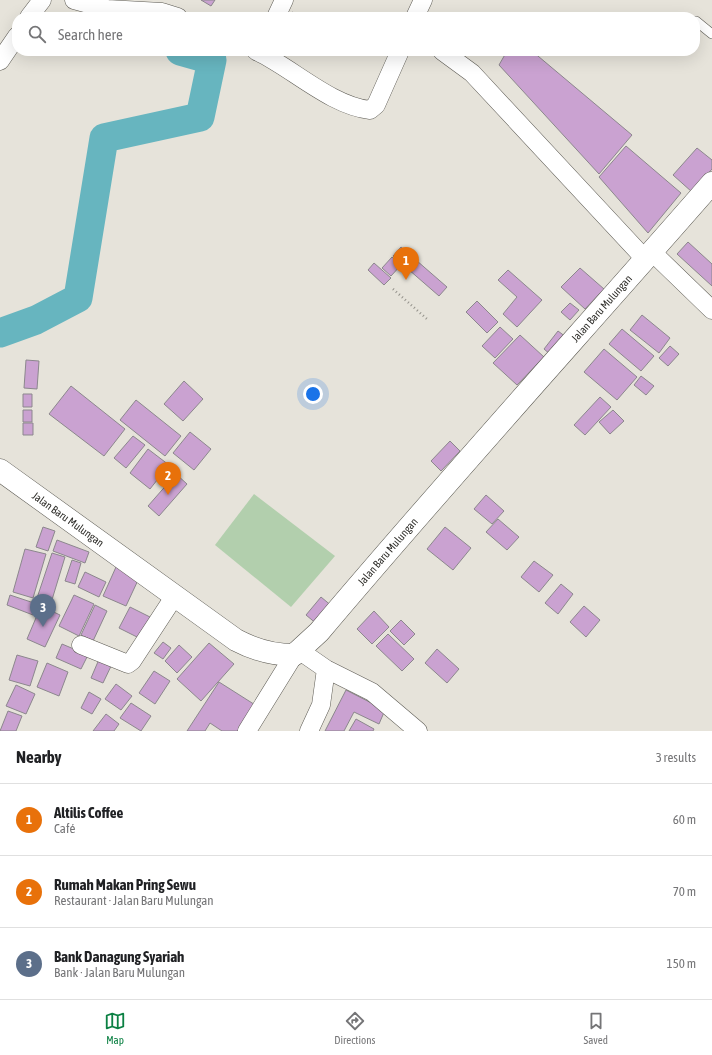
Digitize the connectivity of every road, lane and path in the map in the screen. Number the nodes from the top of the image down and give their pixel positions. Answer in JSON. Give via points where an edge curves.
{"nodes":[{"id":1,"x":42,"y":0,"type":"edge"},
{"id":2,"x":74,"y":0,"type":"edge"},
{"id":3,"x":284,"y":0,"type":"edge"},
{"id":4,"x":423,"y":0,"type":"edge"},
{"id":5,"x":33,"y":12,"type":"edge"},
{"id":6,"x":162,"y":12,"type":"edge"},
{"id":7,"x":278,"y":12,"type":"edge"},
{"id":8,"x":417,"y":12,"type":"edge"},
{"id":9,"x":700,"y":24,"type":"edge"},
{"id":10,"x":712,"y":34,"type":"edge"},
{"id":11,"x":12,"y":43,"type":"edge"},
{"id":12,"x":266,"y":56,"type":"edge"},
{"id":13,"x":398,"y":56,"type":"edge"},
{"id":14,"x":449,"y":56,"type":"edge"},
{"id":15,"x":0,"y":61,"type":"edge"},
{"id":16,"x":712,"y":182,"type":"edge"},
{"id":17,"x":648,"y":255,"type":"junction"},
{"id":18,"x":393,"y":289,"type":"dead end"},
{"id":19,"x":712,"y":310,"type":"edge"},
{"id":20,"x":428,"y":319,"type":"dead end"},
{"id":21,"x":0,"y":470,"type":"edge"},
{"id":22,"x":174,"y":597,"type":"junction"},
{"id":23,"x":81,"y":645,"type":"dead end"},
{"id":24,"x":297,"y":653,"type":"junction"},
{"id":25,"x":326,"y":669,"type":"junction"},
{"id":26,"x":247,"y":731,"type":"edge"},
{"id":27,"x":309,"y":731,"type":"edge"},
{"id":28,"x":418,"y":731,"type":"edge"}],
"edges":[{"from":1,"to":5,"type":"street"},
{"from":2,"to":6,"type":"street","via":[[107,9]]},
{"from":3,"to":7,"type":"street"},
{"from":4,"to":8,"type":"street"},
{"from":9,"to":10,"type":"lane"},
{"from":11,"to":15,"type":"street"},
{"from":12,"to":13,"type":"street","via":[[332,96],[361,109],[370,110],[376,105]]},
{"from":14,"to":17,"type":"street","via":[[472,73]]},
{"from":16,"to":17,"type":"main road","name":"Jalan Baru Mulungan"},
{"from":17,"to":19,"type":"street"},
{"from":17,"to":24,"type":"main road","name":"Jalan Baru Mulungan","via":[[319,632]]},
{"from":18,"to":20,"type":"path"},
{"from":21,"to":22,"type":"main road","name":"Jalan Baru Mulungan"},
{"from":22,"to":23,"type":"street","via":[[128,664]]},
{"from":22,"to":24,"type":"main road","name":"Jalan Baru Mulungan","via":[[236,640],[252,648],[275,655]]},
{"from":24,"to":25,"type":"street"},
{"from":24,"to":26,"type":"street"},
{"from":25,"to":27,"type":"street","via":[[321,705]]},
{"from":25,"to":28,"type":"street","via":[[372,692]]}]}
